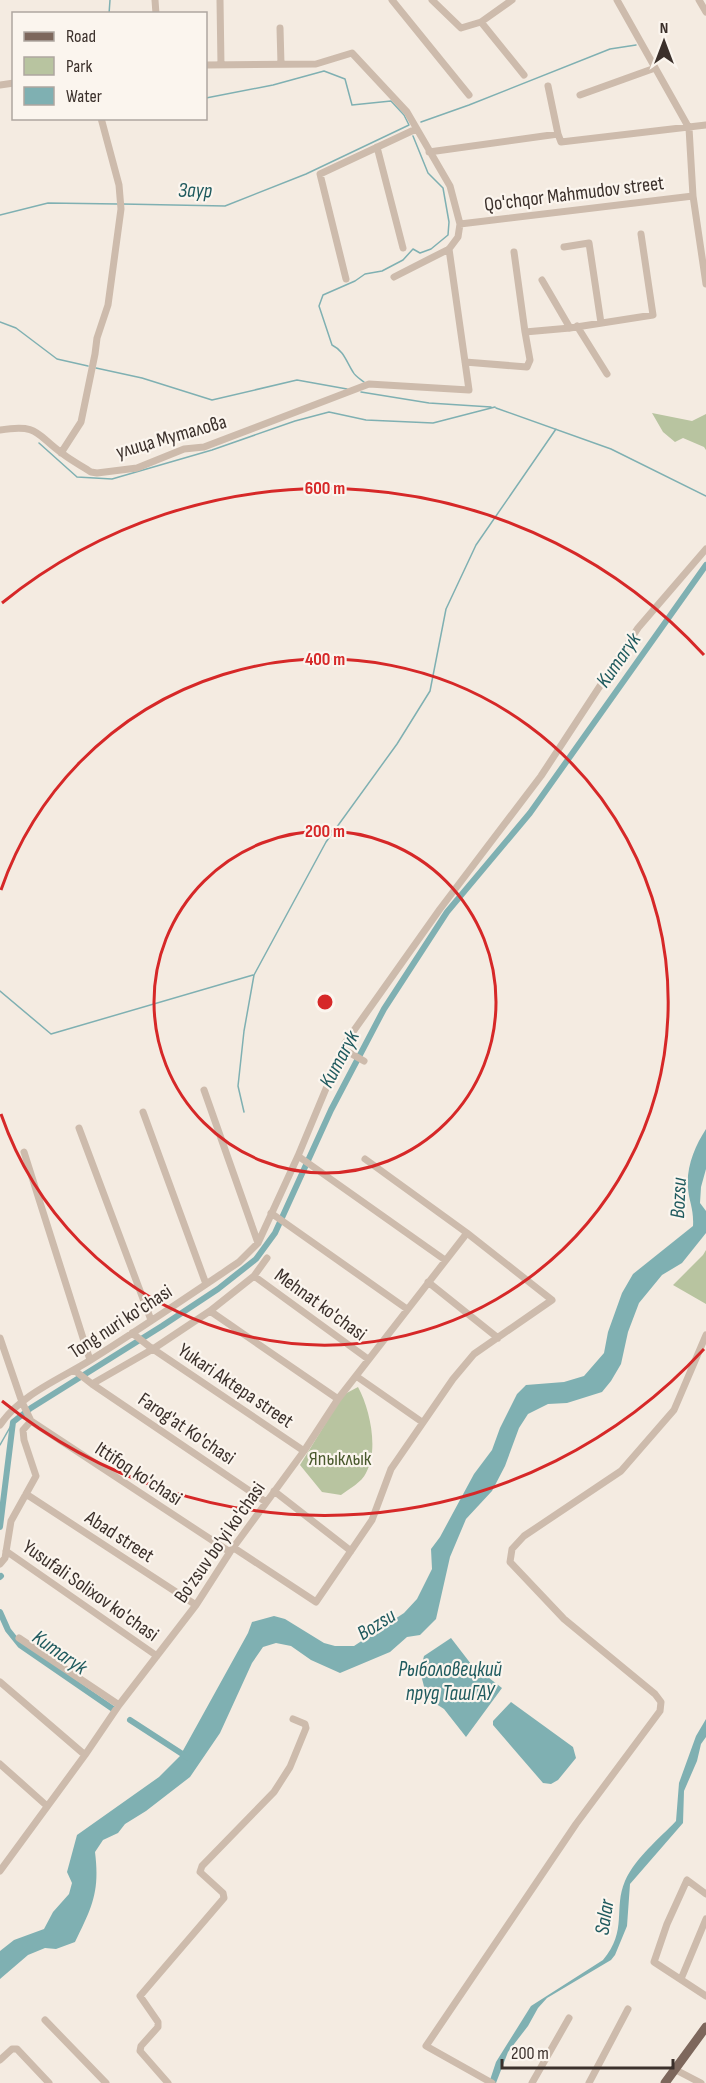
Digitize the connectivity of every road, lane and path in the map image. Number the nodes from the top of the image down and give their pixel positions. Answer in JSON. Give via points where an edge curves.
{"nodes":[{"id":1,"x":220,"y":0,"type":"edge"},
{"id":2,"x":392,"y":0,"type":"edge"},
{"id":3,"x":432,"y":0,"type":"edge"},
{"id":4,"x":512,"y":0,"type":"edge"},
{"id":5,"x":617,"y":0,"type":"edge"},
{"id":6,"x":699,"y":0,"type":"edge"},
{"id":7,"x":502,"y":3,"type":"edge"},
{"id":8,"x":706,"y":12,"type":"edge"},
{"id":9,"x":481,"y":22,"type":"junction"},
{"id":10,"x":280,"y":28,"type":"dead end"},
{"id":11,"x":281,"y":64,"type":"junction"},
{"id":12,"x":207,"y":65,"type":"edge"},
{"id":13,"x":221,"y":65,"type":"junction"},
{"id":14,"x":655,"y":68,"type":"junction"},
{"id":15,"x":524,"y":75,"type":"dead end"},
{"id":16,"x":548,"y":86,"type":"dead end"},
{"id":17,"x":469,"y":95,"type":"dead end"},
{"id":18,"x":580,"y":95,"type":"dead end"},
{"id":19,"x":102,"y":120,"type":"edge"},
{"id":20,"x":706,"y":125,"type":"edge"},
{"id":21,"x":689,"y":128,"type":"junction"},
{"id":22,"x":416,"y":129,"type":"junction"},
{"id":23,"x":558,"y":134,"type":"junction"},
{"id":24,"x":376,"y":147,"type":"junction"},
{"id":25,"x":429,"y":152,"type":"junction"},
{"id":26,"x":693,"y":196,"type":"junction"},
{"id":27,"x":460,"y":224,"type":"junction"},
{"id":28,"x":641,"y":234,"type":"dead end"},
{"id":29,"x":564,"y":247,"type":"dead end"},
{"id":30,"x":403,"y":248,"type":"dead end"},
{"id":31,"x":449,"y":249,"type":"junction"},
{"id":32,"x":514,"y":252,"type":"dead end"},
{"id":33,"x":394,"y":277,"type":"dead end"},
{"id":34,"x":346,"y":279,"type":"dead end"},
{"id":35,"x":542,"y":280,"type":"dead end"},
{"id":36,"x":706,"y":284,"type":"edge"},
{"id":37,"x":601,"y":323,"type":"junction"},
{"id":38,"x":574,"y":327,"type":"junction"},
{"id":39,"x":525,"y":332,"type":"junction"},
{"id":40,"x":465,"y":362,"type":"junction"},
{"id":41,"x":607,"y":374,"type":"dead end"},
{"id":42,"x":0,"y":430,"type":"edge"},
{"id":43,"x":61,"y":453,"type":"junction"},
{"id":44,"x":706,"y":549,"type":"edge"},
{"id":45,"x":345,"y":1050,"type":"junction"},
{"id":46,"x":363,"y":1061,"type":"dead end"},
{"id":47,"x":204,"y":1090,"type":"dead end"},
{"id":48,"x":143,"y":1112,"type":"dead end"},
{"id":49,"x":80,"y":1128,"type":"dead end"},
{"id":50,"x":24,"y":1152,"type":"dead end"},
{"id":51,"x":300,"y":1157,"type":"junction"},
{"id":52,"x":365,"y":1159,"type":"dead end"},
{"id":53,"x":273,"y":1214,"type":"junction"},
{"id":54,"x":467,"y":1233,"type":"junction"},
{"id":55,"x":258,"y":1243,"type":"junction"},
{"id":56,"x":267,"y":1258,"type":"dead end"},
{"id":57,"x":445,"y":1260,"type":"junction"},
{"id":58,"x":254,"y":1276,"type":"junction"},
{"id":59,"x":428,"y":1282,"type":"junction"},
{"id":60,"x":206,"y":1284,"type":"junction"},
{"id":61,"x":407,"y":1309,"type":"junction"},
{"id":62,"x":210,"y":1311,"type":"junction"},
{"id":63,"x":151,"y":1320,"type":"junction"},
{"id":64,"x":132,"y":1332,"type":"junction"},
{"id":65,"x":706,"y":1335,"type":"edge"},
{"id":66,"x":0,"y":1338,"type":"edge"},
{"id":67,"x":498,"y":1338,"type":"junction"},
{"id":68,"x":151,"y":1348,"type":"junction"},
{"id":69,"x":2,"y":1351,"type":"edge"},
{"id":70,"x":368,"y":1359,"type":"junction"},
{"id":71,"x":90,"y":1360,"type":"junction"},
{"id":72,"x":74,"y":1370,"type":"junction"},
{"id":73,"x":356,"y":1377,"type":"junction"},
{"id":74,"x":90,"y":1383,"type":"junction"},
{"id":75,"x":338,"y":1399,"type":"junction"},
{"id":76,"x":23,"y":1404,"type":"junction"},
{"id":77,"x":29,"y":1418,"type":"junction"},
{"id":78,"x":422,"y":1422,"type":"junction"},
{"id":79,"x":0,"y":1425,"type":"edge"},
{"id":80,"x":304,"y":1451,"type":"junction"},
{"id":81,"x":274,"y":1491,"type":"junction"},
{"id":82,"x":26,"y":1494,"type":"junction"},
{"id":83,"x":266,"y":1502,"type":"junction"},
{"id":84,"x":232,"y":1550,"type":"junction"},
{"id":85,"x":6,"y":1551,"type":"junction"},
{"id":86,"x":351,"y":1551,"type":"junction"},
{"id":87,"x":0,"y":1564,"type":"edge"},
{"id":88,"x":196,"y":1605,"type":"junction"},
{"id":89,"x":20,"y":1638,"type":"dead end"},
{"id":90,"x":157,"y":1656,"type":"junction"},
{"id":91,"x":0,"y":1682,"type":"edge"},
{"id":92,"x":119,"y":1705,"type":"junction"},
{"id":93,"x":293,"y":1719,"type":"dead end"},
{"id":94,"x":85,"y":1755,"type":"junction"},
{"id":95,"x":0,"y":1764,"type":"edge"},
{"id":96,"x":47,"y":1806,"type":"junction"},
{"id":97,"x":1,"y":1867,"type":"edge"},
{"id":98,"x":706,"y":1894,"type":"edge"},
{"id":99,"x":706,"y":1919,"type":"edge"},
{"id":100,"x":681,"y":1979,"type":"junction"},
{"id":101,"x":706,"y":1996,"type":"edge"},
{"id":102,"x":628,"y":2009,"type":"dead end"},
{"id":103,"x":569,"y":2018,"type":"dead end"},
{"id":104,"x":45,"y":2020,"type":"dead end"},
{"id":105,"x":706,"y":2027,"type":"edge"},
{"id":106,"x":0,"y":2060,"type":"edge"},
{"id":107,"x":674,"y":2068,"type":"junction"},
{"id":108,"x":490,"y":2082,"type":"edge"},
{"id":109,"x":49,"y":2083,"type":"edge"},
{"id":110,"x":106,"y":2083,"type":"edge"},
{"id":111,"x":168,"y":2083,"type":"edge"},
{"id":112,"x":532,"y":2083,"type":"edge"},
{"id":113,"x":589,"y":2083,"type":"edge"},
{"id":114,"x":664,"y":2083,"type":"edge"},
{"id":115,"x":701,"y":2083,"type":"edge"}],
"edges":[{"from":1,"to":13,"type":"street"},
{"from":2,"to":17,"type":"street"},
{"from":3,"to":9,"type":"street","via":[[461,27]]},
{"from":4,"to":7,"type":"street"},
{"from":5,"to":14,"type":"street"},
{"from":6,"to":8,"type":"street"},
{"from":7,"to":9,"type":"street"},
{"from":9,"to":15,"type":"street"},
{"from":10,"to":11,"type":"street"},
{"from":11,"to":13,"type":"street"},
{"from":11,"to":22,"type":"street","via":[[316,64],[352,53],[407,112]]},
{"from":12,"to":13,"type":"street"},
{"from":14,"to":18,"type":"street"},
{"from":14,"to":21,"type":"street"},
{"from":16,"to":23,"type":"street"},
{"from":19,"to":43,"type":"street","via":[[119,185],[121,209],[108,305],[97,338],[81,422]]},
{"from":20,"to":21,"type":"street"},
{"from":21,"to":23,"type":"street","via":[[561,142]]},
{"from":21,"to":26,"type":"street"},
{"from":22,"to":24,"type":"street"},
{"from":22,"to":25,"type":"street"},
{"from":23,"to":25,"type":"street"},
{"from":24,"to":30,"type":"street"},
{"from":24,"to":34,"type":"street","via":[[320,174]]},
{"from":25,"to":27,"type":"street","via":[[450,186]]},
{"from":26,"to":27,"type":"street","name":"Qo'chqor Mahmudov street"},
{"from":26,"to":36,"type":"street"},
{"from":27,"to":31,"type":"street","via":[[458,237]]},
{"from":28,"to":37,"type":"street","via":[[652,315]]},
{"from":29,"to":37,"type":"street","via":[[589,243]]},
{"from":31,"to":33,"type":"street"},
{"from":31,"to":40,"type":"street"},
{"from":32,"to":39,"type":"street"},
{"from":35,"to":38,"type":"street"},
{"from":37,"to":38,"type":"street"},
{"from":38,"to":39,"type":"street"},
{"from":38,"to":41,"type":"street"},
{"from":39,"to":40,"type":"street","via":[[530,360],[527,367]]},
{"from":40,"to":43,"type":"street","name":"улица Муталова","via":[[469,390],[369,384],[204,447],[184,449],[137,468],[91,472]]},
{"from":42,"to":43,"type":"street","name":"улица Муталова","via":[[31,429]]},
{"from":44,"to":45,"type":"street","via":[[638,628],[541,776],[440,909]]},
{"from":45,"to":46,"type":"street"},
{"from":45,"to":51,"type":"street"},
{"from":47,"to":55,"type":"street"},
{"from":48,"to":60,"type":"street"},
{"from":49,"to":63,"type":"street"},
{"from":50,"to":71,"type":"street"},
{"from":51,"to":53,"type":"street"},
{"from":51,"to":57,"type":"street"},
{"from":52,"to":54,"type":"street"},
{"from":53,"to":55,"type":"street"},
{"from":53,"to":61,"type":"street"},
{"from":54,"to":57,"type":"street","name":"Bo'zsuv bo'yi ko'chasi"},
{"from":54,"to":67,"type":"street","via":[[552,1300]]},
{"from":55,"to":60,"type":"street","name":"Tong nuri ko'chasi","via":[[239,1262]]},
{"from":56,"to":58,"type":"street"},
{"from":57,"to":59,"type":"street","name":"Bo'zsuv bo'yi ko'chasi"},
{"from":58,"to":62,"type":"street"},
{"from":58,"to":70,"type":"street","name":"Mehnat ko'chasi"},
{"from":59,"to":61,"type":"street","name":"Bo'zsuv bo'yi ko'chasi"},
{"from":59,"to":67,"type":"street"},
{"from":60,"to":63,"type":"street","name":"Tong nuri ko'chasi"},
{"from":61,"to":70,"type":"street","name":"Bo'zsuv bo'yi ko'chasi"},
{"from":62,"to":68,"type":"street"},
{"from":62,"to":75,"type":"street"},
{"from":63,"to":64,"type":"street","name":"Tong nuri ko'chasi"},
{"from":64,"to":68,"type":"street","name":"Yukari Aktepa street"},
{"from":64,"to":71,"type":"street","name":"Tong nuri ko'chasi"},
{"from":65,"to":108,"type":"street","via":[[674,1410],[621,1471],[524,1536],[512,1549],[510,1562],[564,1619],[661,1702],[660,1711],[576,1824],[426,2046]]},
{"from":66,"to":69,"type":"street"},
{"from":67,"to":78,"type":"street","via":[[474,1354]]},
{"from":68,"to":74,"type":"street"},
{"from":68,"to":80,"type":"street","name":"Yukari Aktepa street"},
{"from":69,"to":76,"type":"street"},
{"from":70,"to":73,"type":"street","name":"Bo'zsuv bo'yi ko'chasi"},
{"from":71,"to":72,"type":"street","name":"Tong nuri ko'chasi"},
{"from":72,"to":74,"type":"street","name":"Farog'at Ko'chasi"},
{"from":72,"to":76,"type":"street","name":"Tong nuri ko'chasi"},
{"from":73,"to":75,"type":"street","name":"Bo'zsuv bo'yi ko'chasi"},
{"from":73,"to":78,"type":"street"},
{"from":74,"to":83,"type":"street","name":"Farog'at Ko'chasi"},
{"from":75,"to":80,"type":"street","name":"Bo'zsuv bo'yi ko'chasi"},
{"from":76,"to":77,"type":"street"},
{"from":76,"to":79,"type":"street","name":"Tong nuri ko'chasi"},
{"from":77,"to":82,"type":"street","via":[[23,1430],[24,1440],[36,1476]]},
{"from":77,"to":84,"type":"street","name":"Ittifoq ko'chasi"},
{"from":78,"to":86,"type":"street","via":[[391,1468],[372,1520]]},
{"from":80,"to":81,"type":"street","name":"Bo'zsuv bo'yi ko'chasi"},
{"from":81,"to":83,"type":"street","name":"Bo'zsuv bo'yi ko'chasi"},
{"from":81,"to":86,"type":"street"},
{"from":82,"to":85,"type":"street","via":[[10,1521]]},
{"from":82,"to":88,"type":"street","name":"Abad street"},
{"from":83,"to":84,"type":"street","name":"Bo'zsuv bo'yi ko'chasi"},
{"from":84,"to":86,"type":"street","name":"Ittifoq ko'chasi","via":[[316,1602]]},
{"from":84,"to":88,"type":"street","name":"Bo'zsuv bo'yi ko'chasi"},
{"from":85,"to":87,"type":"street"},
{"from":85,"to":90,"type":"street","name":"Yusufali Solixov ko'chasi"},
{"from":88,"to":90,"type":"street","name":"Bo'zsuv bo'yi ko'chasi"},
{"from":89,"to":92,"type":"street"},
{"from":90,"to":92,"type":"street","name":"Bo'zsuv bo'yi ko'chasi"},
{"from":91,"to":94,"type":"street"},
{"from":92,"to":94,"type":"street","name":"Bo'zsuv bo'yi ko'chasi"},
{"from":93,"to":111,"type":"street","via":[[306,1728],[290,1767],[274,1792],[202,1866],[200,1872],[224,1898],[140,1996],[158,2022],[141,2051]]},
{"from":94,"to":96,"type":"street","name":"Bo'zsuv bo'yi ko'chasi"},
{"from":95,"to":96,"type":"street"},
{"from":96,"to":97,"type":"street","name":"Bo'zsuv bo'yi ko'chasi"},
{"from":98,"to":100,"type":"street","via":[[687,1880],[654,1962]]},
{"from":99,"to":100,"type":"street"},
{"from":100,"to":101,"type":"street"},
{"from":102,"to":113,"type":"street"},
{"from":103,"to":112,"type":"street"},
{"from":104,"to":110,"type":"street"},
{"from":105,"to":107,"type":"main road"},
{"from":106,"to":109,"type":"street","via":[[17,2049]]},
{"from":107,"to":114,"type":"main road"},
{"from":107,"to":115,"type":"street"}]}
